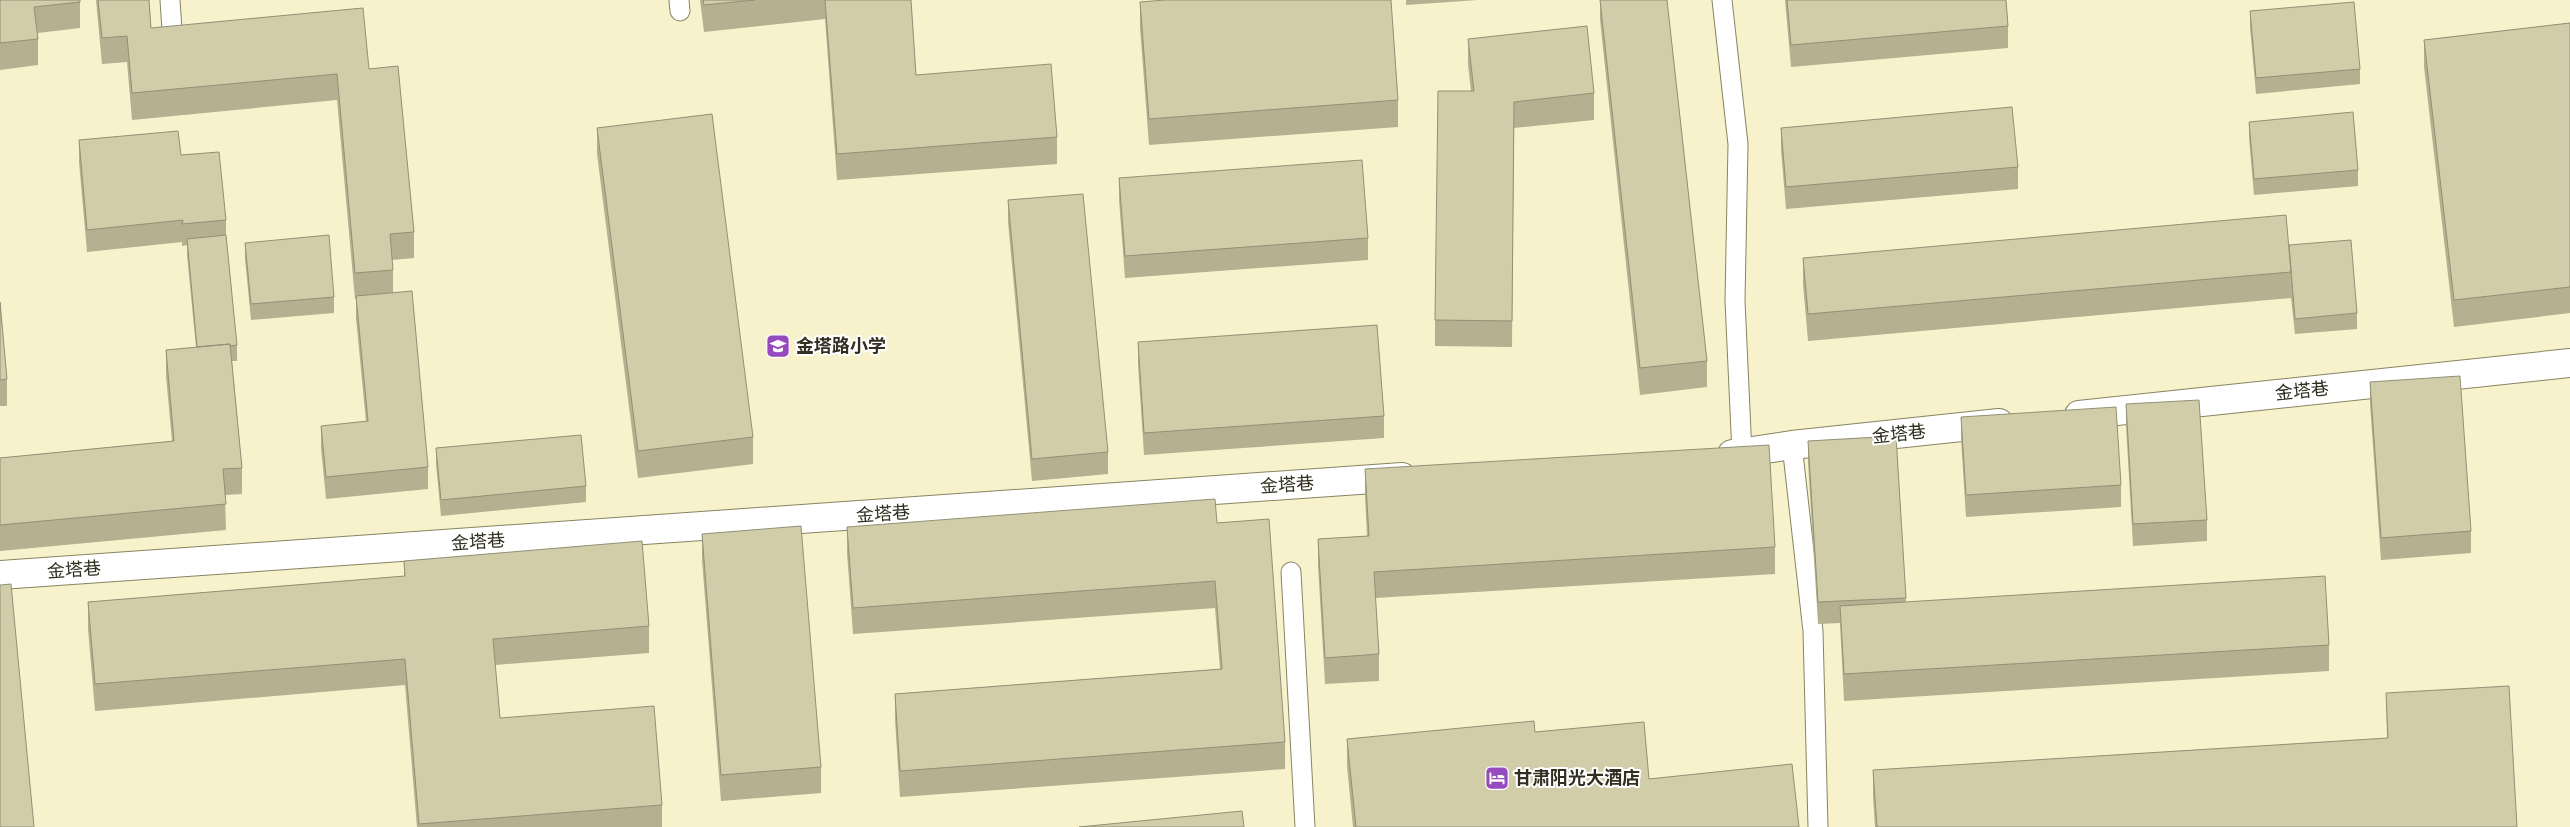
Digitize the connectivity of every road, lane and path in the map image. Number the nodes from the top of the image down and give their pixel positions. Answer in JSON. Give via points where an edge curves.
{"nodes":[{"id":1,"x":170,"y":0,"type":"edge"},
{"id":2,"x":1722,"y":0,"type":"edge"},
{"id":3,"x":172,"y":30,"type":"edge"},
{"id":4,"x":2570,"y":362,"type":"edge"},
{"id":5,"x":2058,"y":417,"type":"edge"},
{"id":6,"x":2028,"y":420,"type":"edge"},
{"id":7,"x":1792,"y":445,"type":"junction"},
{"id":8,"x":1742,"y":454,"type":"junction"},
{"id":9,"x":1702,"y":456,"type":"edge"},
{"id":10,"x":1424,"y":476,"type":"edge"},
{"id":11,"x":1291,"y":572,"type":"dead end"},
{"id":12,"x":0,"y":575,"type":"edge"},
{"id":13,"x":1305,"y":827,"type":"edge"},
{"id":14,"x":1818,"y":827,"type":"edge"}],
"edges":[{"from":1,"to":3,"type":"lane"},
{"from":2,"to":8,"type":"lane","via":[[1738,144],[1735,301]]},
{"from":4,"to":5,"type":"street","name":"金塔巷"},
{"from":6,"to":7,"type":"street","name":"金塔巷"},
{"from":7,"to":8,"type":"street","name":"金塔巷"},
{"from":7,"to":14,"type":"lane","via":[[1813,631]]},
{"from":8,"to":9,"type":"street","name":"金塔巷"},
{"from":10,"to":12,"type":"street","name":"金塔巷"},
{"from":11,"to":13,"type":"lane"}]}
